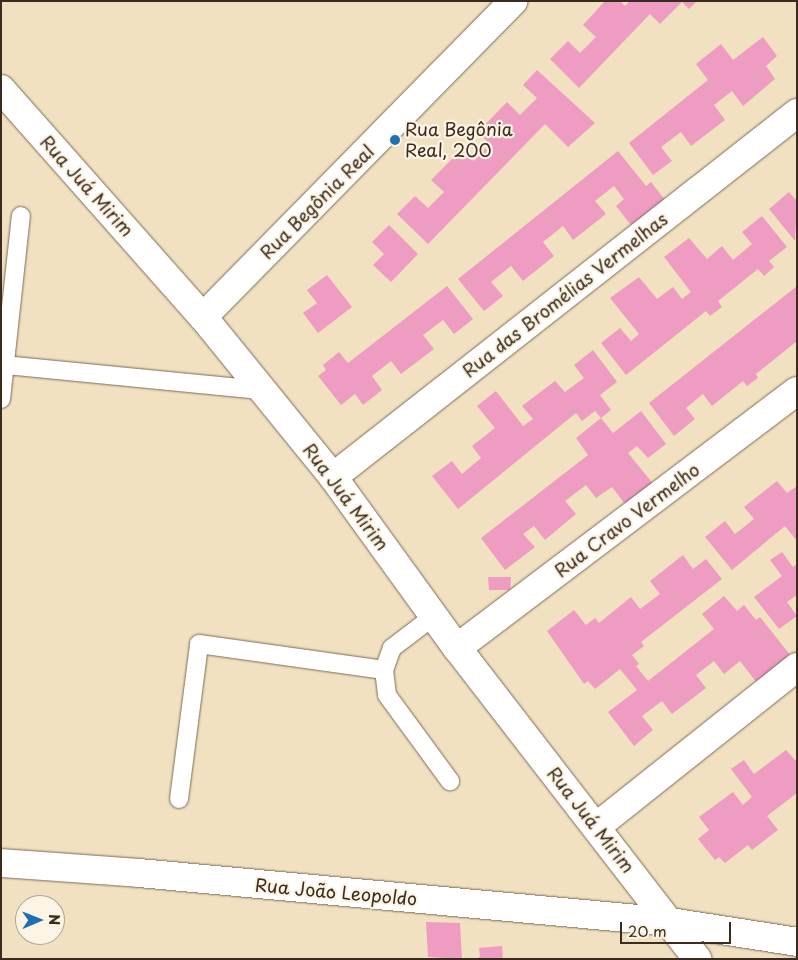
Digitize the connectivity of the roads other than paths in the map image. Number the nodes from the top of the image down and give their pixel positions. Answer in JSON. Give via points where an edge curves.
{"nodes":[{"id":1,"x":514,"y":1,"type":"edge"},
{"id":2,"x":1,"y":89,"type":"edge"},
{"id":3,"x":797,"y":113,"type":"edge"},
{"id":4,"x":21,"y":216,"type":"dead end"},
{"id":5,"x":203,"y":317,"type":"junction"},
{"id":6,"x":5,"y":365,"type":"junction"},
{"id":7,"x":262,"y":390,"type":"junction"},
{"id":8,"x":797,"y":391,"type":"edge"},
{"id":9,"x":1,"y":399,"type":"edge"},
{"id":10,"x":333,"y":477,"type":"junction"},
{"id":11,"x":434,"y":616,"type":"junction"},
{"id":12,"x":457,"y":648,"type":"junction"},
{"id":13,"x":797,"y":667,"type":"edge"},
{"id":14,"x":384,"y":670,"type":"junction"},
{"id":15,"x":450,"y":781,"type":"dead end"},
{"id":16,"x":179,"y":799,"type":"dead end"},
{"id":17,"x":596,"y":827,"type":"junction"},
{"id":18,"x":1,"y":863,"type":"edge"},
{"id":19,"x":670,"y":922,"type":"junction"},
{"id":20,"x":797,"y":942,"type":"edge"},
{"id":21,"x":697,"y":959,"type":"edge"}],
"edges":[{"from":1,"to":5,"type":"street","name":"Rua Begônia Real"},
{"from":2,"to":5,"type":"street","name":"Rua Juá Mirim"},
{"from":3,"to":10,"type":"street","name":"Rua das Bromélias Vermelhas"},
{"from":4,"to":6,"type":"lane"},
{"from":5,"to":7,"type":"street","name":"Rua Juá Mirim"},
{"from":6,"to":7,"type":"lane"},
{"from":6,"to":9,"type":"lane"},
{"from":7,"to":10,"type":"street","name":"Rua Juá Mirim"},
{"from":8,"to":12,"type":"street","name":"Rua Cravo Vermelho"},
{"from":10,"to":11,"type":"street","name":"Rua Juá Mirim"},
{"from":11,"to":12,"type":"street","name":"Rua Juá Mirim"},
{"from":11,"to":14,"type":"lane","via":[[392,648]]},
{"from":12,"to":17,"type":"street","name":"Rua Juá Mirim"},
{"from":13,"to":17,"type":"street"},
{"from":14,"to":15,"type":"lane","via":[[387,695]]},
{"from":14,"to":16,"type":"lane","via":[[200,644]]},
{"from":17,"to":19,"type":"street","name":"Rua Juá Mirim"},
{"from":18,"to":19,"type":"street","name":"Rua João Leopoldo"},
{"from":19,"to":20,"type":"street","name":"Rua João Leopoldo"},
{"from":19,"to":21,"type":"street","name":"Rua Juá Mirim"}]}
